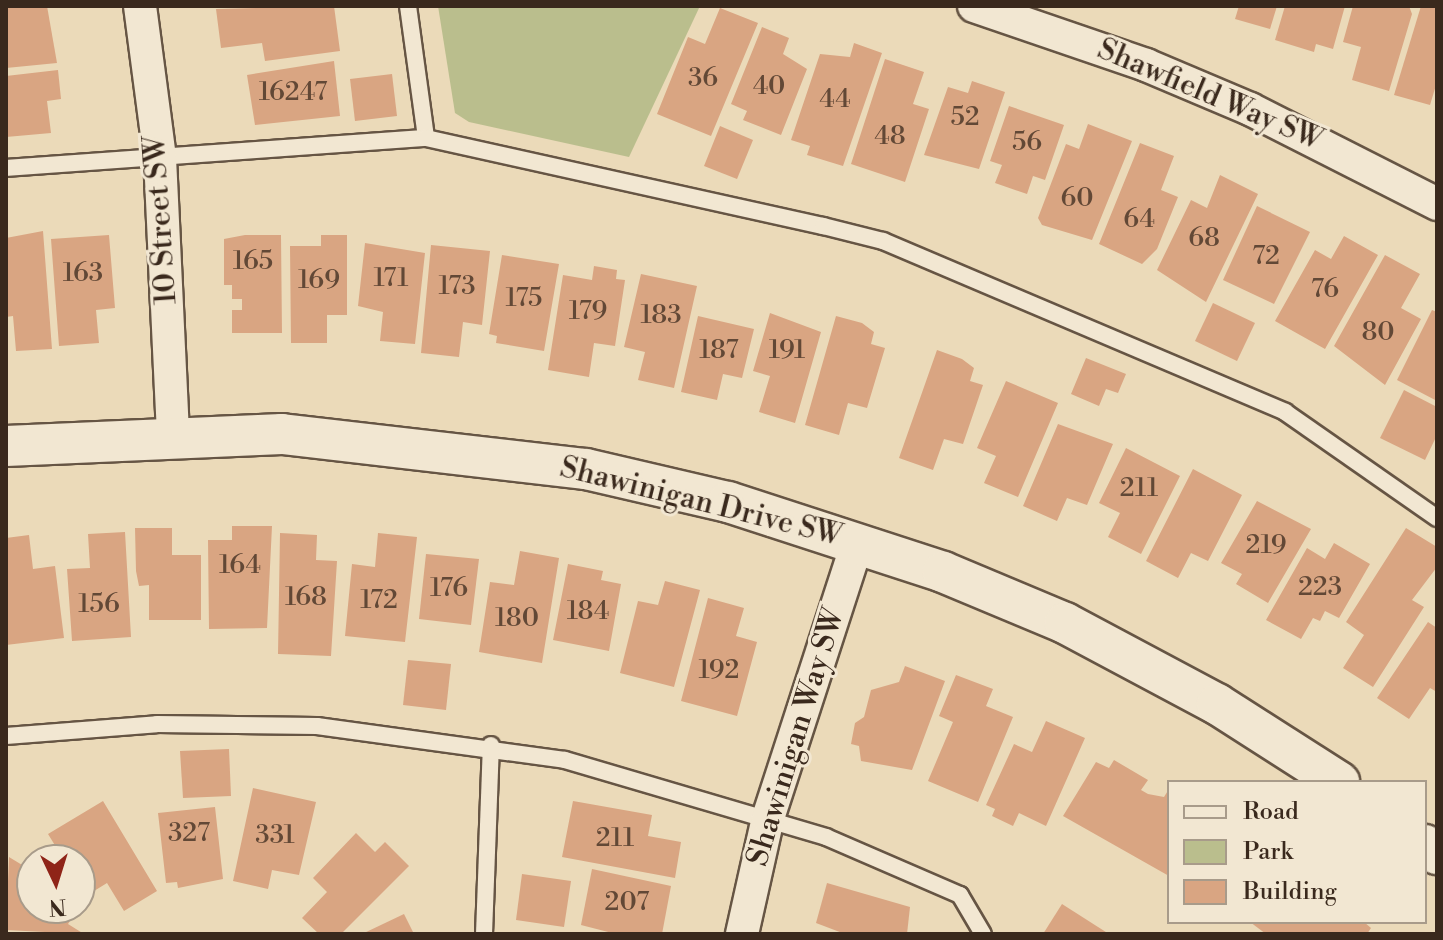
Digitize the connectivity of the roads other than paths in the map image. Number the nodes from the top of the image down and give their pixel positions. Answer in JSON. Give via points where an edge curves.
{"nodes":[{"id":1,"x":140,"y":6,"type":"edge"},
{"id":2,"x":408,"y":6,"type":"edge"},
{"id":3,"x":974,"y":6,"type":"edge"},
{"id":4,"x":426,"y":138,"type":"junction"},
{"id":5,"x":160,"y":158,"type":"junction"},
{"id":6,"x":6,"y":168,"type":"edge"},
{"id":7,"x":1437,"y":204,"type":"edge"},
{"id":8,"x":173,"y":435,"type":"junction"},
{"id":9,"x":6,"y":446,"type":"edge"},
{"id":10,"x":1437,"y":518,"type":"edge"},
{"id":11,"x":858,"y":541,"type":"junction"},
{"id":12,"x":6,"y":736,"type":"edge"},
{"id":13,"x":491,"y":745,"type":"junction"},
{"id":14,"x":1336,"y":780,"type":"edge"},
{"id":15,"x":768,"y":818,"type":"junction"},
{"id":16,"x":484,"y":934,"type":"edge"},
{"id":17,"x":742,"y":934,"type":"edge"},
{"id":18,"x":983,"y":934,"type":"edge"}],
"edges":[{"from":1,"to":5,"type":"street","name":"10 Street SW"},
{"from":2,"to":4,"type":"lane"},
{"from":3,"to":7,"type":"street","name":"Shawfield Way SW","via":[[1237,103],[1342,150]]},
{"from":4,"to":5,"type":"lane"},
{"from":4,"to":10,"type":"lane","via":[[883,241],[1285,412]]},
{"from":5,"to":6,"type":"lane"},
{"from":5,"to":8,"type":"street","name":"10 Street SW"},
{"from":8,"to":9,"type":"street","name":"Shawinigan Drive SW"},
{"from":8,"to":11,"type":"street","name":"Shawinigan Drive SW","via":[[282,434],[408,444],[586,469]]},
{"from":11,"to":14,"type":"street","name":"Shawinigan Drive SW","via":[[1065,623],[1217,704]]},
{"from":11,"to":15,"type":"street","name":"Shawinigan Way SW"},
{"from":12,"to":13,"type":"lane","via":[[157,724],[317,726]]},
{"from":13,"to":15,"type":"lane"},
{"from":13,"to":16,"type":"lane"},
{"from":15,"to":17,"type":"street","name":"Shawinigan Way SW"},
{"from":15,"to":18,"type":"lane","via":[[960,895]]}]}
